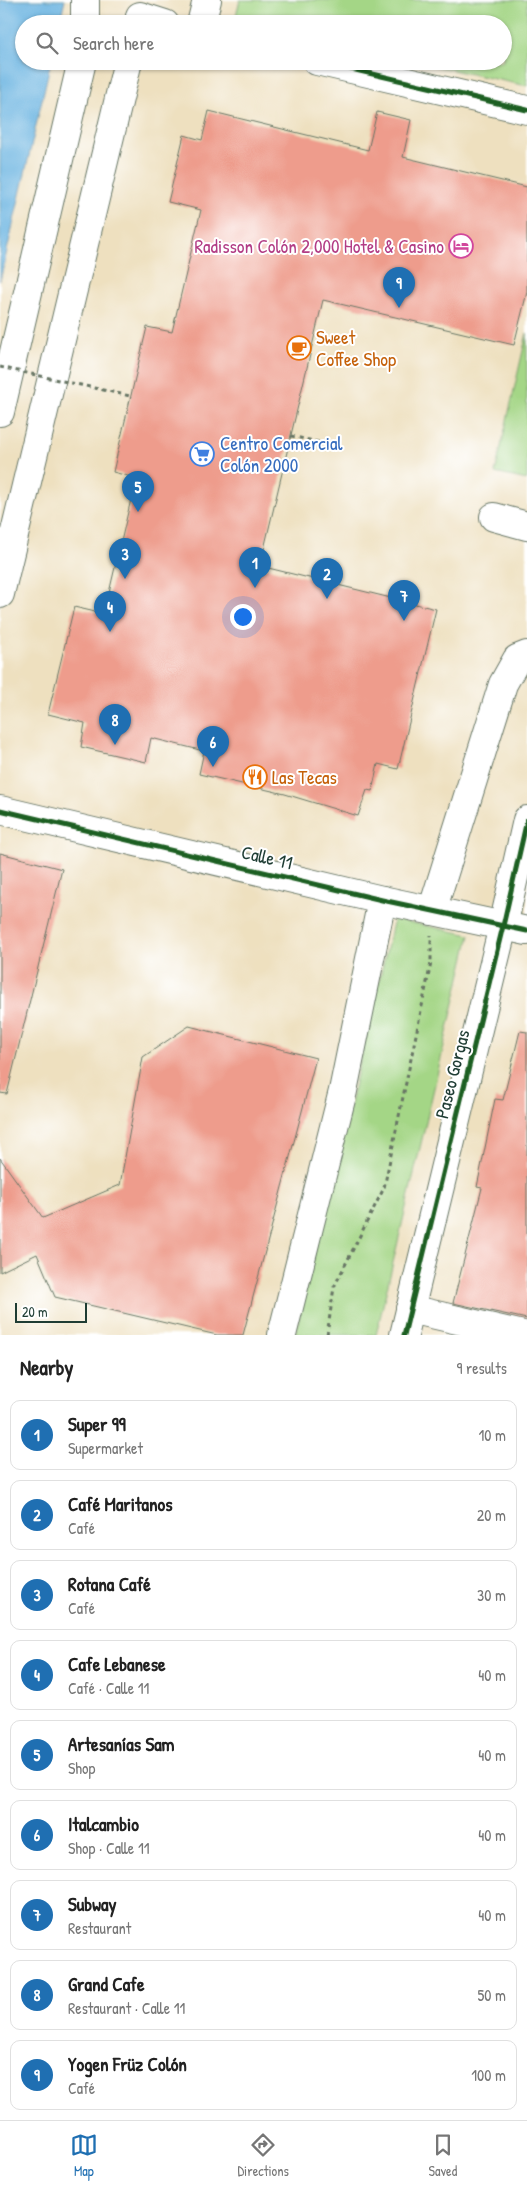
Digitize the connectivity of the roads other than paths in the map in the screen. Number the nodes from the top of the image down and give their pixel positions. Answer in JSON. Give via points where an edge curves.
{"nodes":[{"id":1,"x":85,"y":0,"type":"edge"},
{"id":2,"x":208,"y":0,"type":"edge"},
{"id":3,"x":85,"y":15,"type":"edge"},
{"id":4,"x":204,"y":15,"type":"edge"},
{"id":5,"x":80,"y":70,"type":"edge"},
{"id":6,"x":126,"y":70,"type":"edge"},
{"id":7,"x":356,"y":70,"type":"edge"},
{"id":8,"x":527,"y":110,"type":"edge"},
{"id":9,"x":0,"y":412,"type":"edge"},
{"id":10,"x":494,"y":516,"type":"dead end"},
{"id":11,"x":527,"y":526,"type":"edge"},
{"id":12,"x":0,"y":594,"type":"edge"},
{"id":13,"x":527,"y":655,"type":"edge"},
{"id":14,"x":0,"y":810,"type":"edge"},
{"id":15,"x":527,"y":820,"type":"edge"},
{"id":16,"x":382,"y":900,"type":"junction"},
{"id":17,"x":432,"y":910,"type":"junction"},
{"id":18,"x":515,"y":928,"type":"edge"},
{"id":19,"x":410,"y":1309,"type":"junction"},
{"id":20,"x":282,"y":1335,"type":"edge"},
{"id":21,"x":404,"y":1335,"type":"edge"},
{"id":22,"x":523,"y":1335,"type":"edge"}],
"edges":[{"from":1,"to":3,"type":"street"},
{"from":2,"to":4,"type":"street"},
{"from":5,"to":9,"type":"street"},
{"from":6,"to":12,"type":"street"},
{"from":7,"to":8,"type":"street"},
{"from":10,"to":11,"type":"street"},
{"from":13,"to":17,"type":"street","via":[[517,660],[503,684]]},
{"from":14,"to":16,"type":"street","name":"Calle 11"},
{"from":15,"to":18,"type":"street","name":"Paseo Gorgas"},
{"from":16,"to":17,"type":"street","name":"Calle 11"},
{"from":16,"to":20,"type":"street","via":[[343,1091]]},
{"from":17,"to":18,"type":"street","name":"Calle 11"},
{"from":18,"to":19,"type":"street","name":"Paseo Gorgas"},
{"from":19,"to":21,"type":"street","name":"Paseo Gorgas"},
{"from":19,"to":22,"type":"street"}]}
